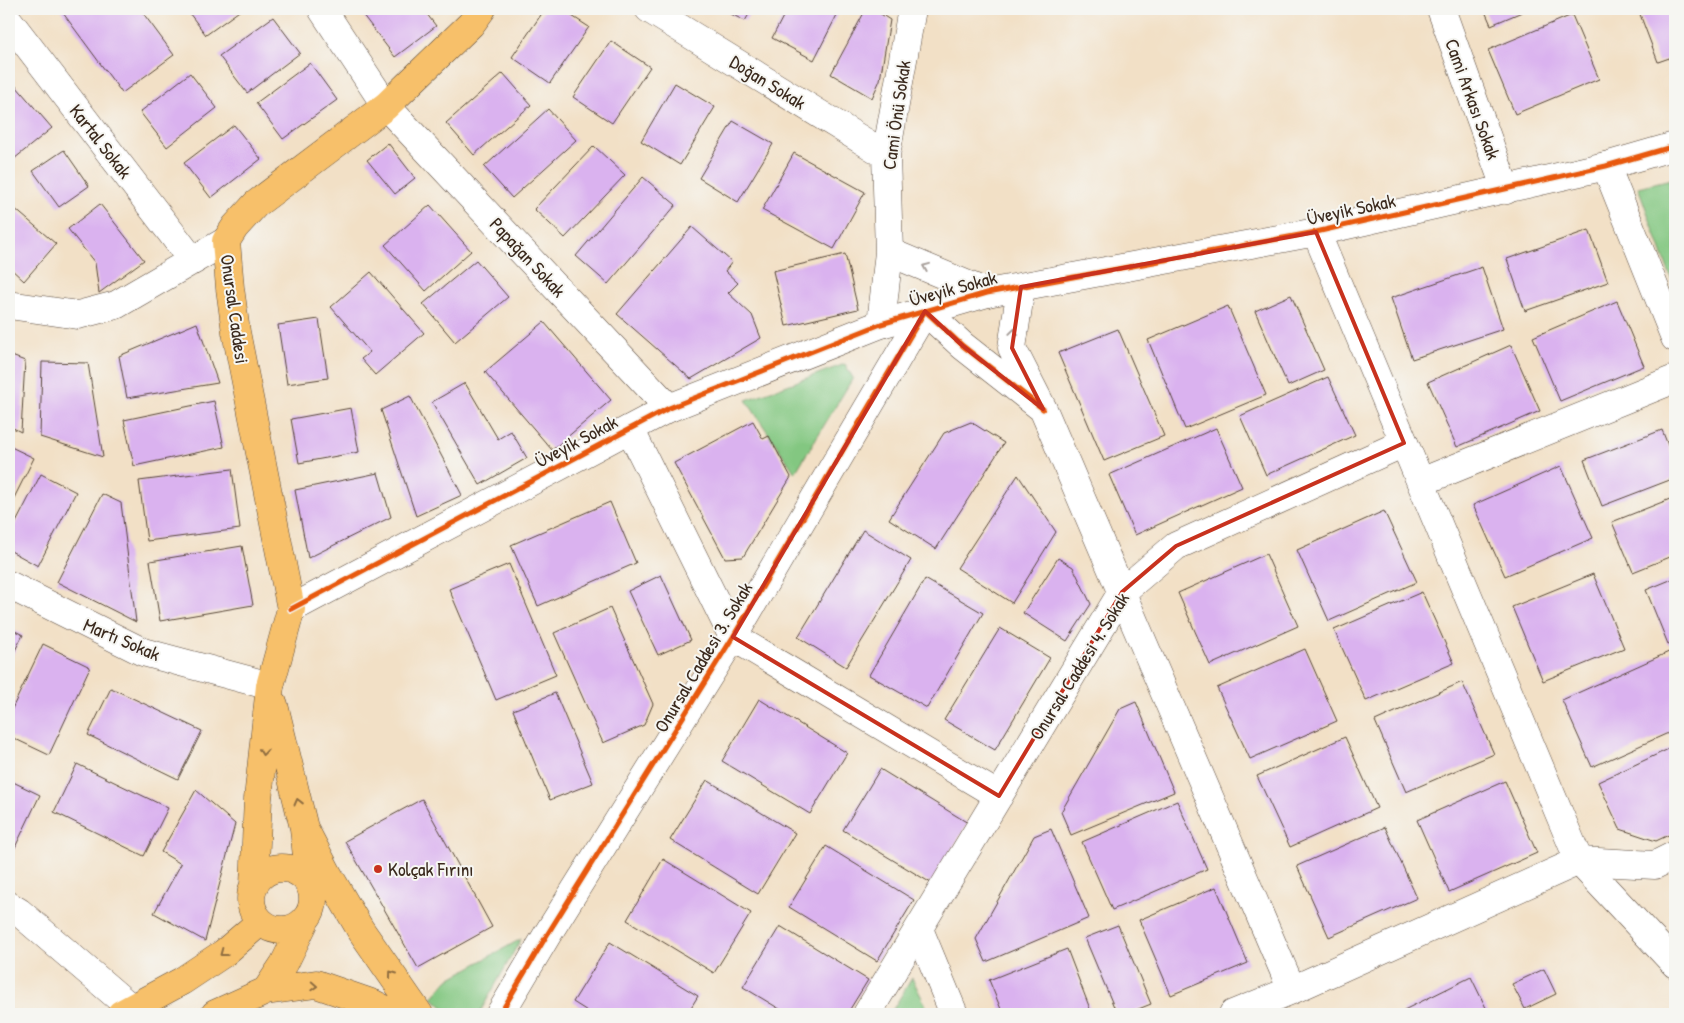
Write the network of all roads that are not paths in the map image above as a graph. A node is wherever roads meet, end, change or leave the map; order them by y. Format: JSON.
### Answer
{"nodes":[{"id":1,"x":322,"y":9,"type":"edge"},
{"id":2,"x":482,"y":9,"type":"edge"},
{"id":3,"x":649,"y":9,"type":"edge"},
{"id":4,"x":912,"y":9,"type":"edge"},
{"id":5,"x":1440,"y":9,"type":"edge"},
{"id":6,"x":9,"y":21,"type":"edge"},
{"id":7,"x":386,"y":106,"type":"junction"},
{"id":8,"x":1675,"y":146,"type":"edge"},
{"id":9,"x":886,"y":155,"type":"junction"},
{"id":10,"x":1606,"y":166,"type":"junction"},
{"id":11,"x":1506,"y":190,"type":"junction"},
{"id":12,"x":1316,"y":232,"type":"junction"},
{"id":13,"x":226,"y":241,"type":"junction"},
{"id":14,"x":889,"y":252,"type":"junction"},
{"id":15,"x":193,"y":261,"type":"junction"},
{"id":16,"x":1021,"y":287,"type":"junction"},
{"id":17,"x":987,"y":293,"type":"junction"},
{"id":18,"x":9,"y":305,"type":"edge"},
{"id":19,"x":925,"y":311,"type":"junction"},
{"id":20,"x":881,"y":324,"type":"junction"},
{"id":21,"x":1675,"y":338,"type":"edge"},
{"id":22,"x":1675,"y":379,"type":"edge"},
{"id":23,"x":669,"y":408,"type":"junction"},
{"id":24,"x":1043,"y":409,"type":"junction"},
{"id":25,"x":630,"y":429,"type":"junction"},
{"id":26,"x":1404,"y":443,"type":"junction"},
{"id":27,"x":1421,"y":482,"type":"junction"},
{"id":28,"x":9,"y":586,"type":"edge"},
{"id":29,"x":1122,"y":592,"type":"junction"},
{"id":30,"x":291,"y":609,"type":"junction"},
{"id":31,"x":733,"y":638,"type":"junction"},
{"id":32,"x":270,"y":686,"type":"junction"},
{"id":33,"x":999,"y":796,"type":"junction"},
{"id":34,"x":304,"y":828,"type":"junction"},
{"id":35,"x":1675,"y":855,"type":"edge"},
{"id":36,"x":1579,"y":861,"type":"junction"},
{"id":37,"x":254,"y":885,"type":"junction"},
{"id":38,"x":310,"y":885,"type":"junction"},
{"id":39,"x":9,"y":906,"type":"edge"},
{"id":40,"x":305,"y":921,"type":"junction"},
{"id":41,"x":260,"y":922,"type":"junction"},
{"id":42,"x":919,"y":929,"type":"junction"},
{"id":43,"x":1675,"y":964,"type":"edge"},
{"id":44,"x":1292,"y":990,"type":"junction"},
{"id":45,"x":266,"y":991,"type":"junction"},
{"id":46,"x":126,"y":1011,"type":"edge"},
{"id":47,"x":215,"y":1014,"type":"edge"},
{"id":48,"x":394,"y":1014,"type":"edge"},
{"id":49,"x":419,"y":1014,"type":"edge"},
{"id":50,"x":500,"y":1014,"type":"edge"},
{"id":51,"x":867,"y":1014,"type":"edge"},
{"id":52,"x":954,"y":1014,"type":"edge"},
{"id":53,"x":1233,"y":1014,"type":"edge"}],
"edges":[{"from":1,"to":7,"type":"street","name":"Papağan Sokak"},
{"from":2,"to":7,"type":"main road","name":"Onursal Caddesi"},
{"from":3,"to":9,"type":"street","name":"Doğan Sokak"},
{"from":4,"to":9,"type":"street","name":"Cami Önü Sokak"},
{"from":5,"to":11,"type":"street","name":"Cami Arkası Sokak"},
{"from":6,"to":15,"type":"street","name":"Kartal Sokak"},
{"from":7,"to":13,"type":"main road","name":"Onursal Caddesi"},
{"from":7,"to":23,"type":"street","name":"Papağan Sokak"},
{"from":8,"to":10,"type":"street","name":"Üveyik Sokak"},
{"from":9,"to":14,"type":"street","name":"Cami Önü Sokak"},
{"from":10,"to":11,"type":"street","name":"Üveyik Sokak"},
{"from":10,"to":21,"type":"street"},
{"from":11,"to":12,"type":"street","name":"Üveyik Sokak"},
{"from":12,"to":16,"type":"street","name":"Üveyik Sokak"},
{"from":12,"to":26,"type":"street"},
{"from":13,"to":15,"type":"street"},
{"from":13,"to":30,"type":"main road","name":"Onursal Caddesi"},
{"from":17,"to":14,"type":"street","one_way":true},
{"from":14,"to":20,"type":"street","name":"Cami Önü Sokak"},
{"from":15,"to":18,"type":"street"},
{"from":16,"to":17,"type":"street","name":"Üveyik Sokak"},
{"from":24,"to":16,"type":"street","one_way":true},
{"from":17,"to":19,"type":"street","name":"Üveyik Sokak"},
{"from":19,"to":20,"type":"street","name":"Üveyik Sokak"},
{"from":19,"to":24,"type":"street"},
{"from":19,"to":31,"type":"street","name":"Onursal Caddesi 3. Sokak"},
{"from":20,"to":23,"type":"street","name":"Üveyik Sokak"},
{"from":22,"to":27,"type":"street"},
{"from":23,"to":25,"type":"street","name":"Üveyik Sokak"},
{"from":24,"to":29,"type":"street"},
{"from":25,"to":30,"type":"street","name":"Üveyik Sokak"},
{"from":25,"to":31,"type":"street"},
{"from":26,"to":27,"type":"street"},
{"from":26,"to":29,"type":"street","name":"Onursal Caddesi 4. Sokak"},
{"from":27,"to":36,"type":"street"},
{"from":28,"to":32,"type":"street","name":"Martı Sokak"},
{"from":29,"to":33,"type":"street","name":"Onursal Caddesi 4. Sokak"},
{"from":29,"to":44,"type":"street"},
{"from":30,"to":32,"type":"main road","name":"Onursal Caddesi"},
{"from":31,"to":33,"type":"street"},
{"from":31,"to":50,"type":"street","name":"Onursal Caddesi 3. Sokak"},
{"from":34,"to":32,"type":"main road","one_way":true},
{"from":32,"to":37,"type":"main road","name":"Onursal Caddesi","one_way":true},
{"from":33,"to":42,"type":"street","name":"Onursal Caddesi 4. Sokak"},
{"from":34,"to":38,"type":"main road"},
{"from":49,"to":34,"type":"main road","one_way":true},
{"from":35,"to":36,"type":"street"},
{"from":36,"to":43,"type":"street"},
{"from":36,"to":44,"type":"street"},
{"from":37,"to":38,"type":"main road"},
{"from":37,"to":41,"type":"main road"},
{"from":38,"to":40,"type":"main road"},
{"from":39,"to":46,"type":"street"},
{"from":40,"to":41,"type":"main road"},
{"from":40,"to":45,"type":"main road"},
{"from":41,"to":46,"type":"main road","one_way":true},
{"from":42,"to":51,"type":"street","name":"Onursal Caddesi 4. Sokak"},
{"from":42,"to":52,"type":"street"},
{"from":44,"to":53,"type":"street"},
{"from":45,"to":47,"type":"main road"},
{"from":45,"to":48,"type":"main road","one_way":true}]}
